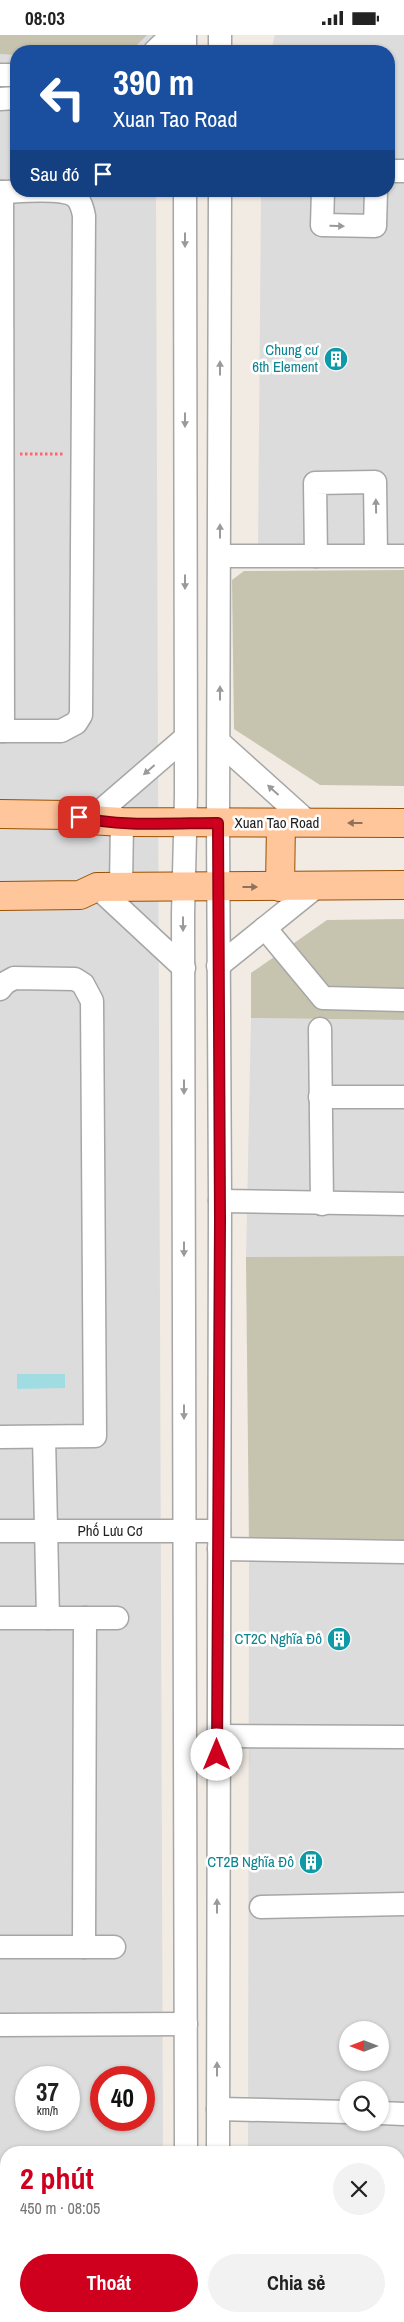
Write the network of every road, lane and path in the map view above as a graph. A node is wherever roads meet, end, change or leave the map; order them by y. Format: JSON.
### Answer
{"nodes":[{"id":1,"x":172,"y":35,"type":"edge"},
{"id":2,"x":161,"y":45,"type":"edge"},
{"id":3,"x":1,"y":192,"type":"edge"},
{"id":4,"x":75,"y":197,"type":"edge"},
{"id":5,"x":185,"y":197,"type":"edge"},
{"id":6,"x":220,"y":197,"type":"edge"},
{"id":7,"x":323,"y":197,"type":"edge"},
{"id":8,"x":376,"y":197,"type":"edge"},
{"id":9,"x":12,"y":454,"type":"dead end"},
{"id":10,"x":74,"y":454,"type":"dead end"},
{"id":11,"x":376,"y":555,"type":"junction"},
{"id":12,"x":220,"y":556,"type":"junction"},
{"id":13,"x":404,"y":556,"type":"edge"},
{"id":14,"x":316,"y":557,"type":"junction"},
{"id":15,"x":2,"y":731,"type":"edge"},
{"id":16,"x":185,"y":738,"type":"junction"},
{"id":17,"x":219,"y":742,"type":"junction"},
{"id":18,"x":0,"y":814,"type":"edge"},
{"id":19,"x":90,"y":820,"type":"junction"},
{"id":20,"x":122,"y":822,"type":"junction"},
{"id":21,"x":185,"y":823,"type":"junction"},
{"id":22,"x":218,"y":823,"type":"junction"},
{"id":23,"x":280,"y":823,"type":"junction"},
{"id":24,"x":309,"y":823,"type":"junction"},
{"id":25,"x":404,"y":823,"type":"edge"},
{"id":26,"x":0,"y":831,"type":"edge"},
{"id":27,"x":0,"y":878,"type":"edge"},
{"id":28,"x":404,"y":885,"type":"edge"},
{"id":29,"x":109,"y":887,"type":"junction"},
{"id":30,"x":183,"y":887,"type":"junction"},
{"id":31,"x":218,"y":887,"type":"junction"},
{"id":32,"x":280,"y":887,"type":"junction"},
{"id":33,"x":316,"y":887,"type":"junction"},
{"id":34,"x":0,"y":896,"type":"edge"},
{"id":35,"x":265,"y":928,"type":"junction"},
{"id":36,"x":218,"y":966,"type":"junction"},
{"id":37,"x":184,"y":968,"type":"junction"},
{"id":38,"x":0,"y":989,"type":"edge"},
{"id":39,"x":404,"y":1000,"type":"edge"},
{"id":40,"x":320,"y":1029,"type":"dead end"},
{"id":41,"x":320,"y":1097,"type":"junction"},
{"id":42,"x":404,"y":1097,"type":"edge"},
{"id":43,"x":220,"y":1201,"type":"junction"},
{"id":44,"x":322,"y":1204,"type":"junction"},
{"id":45,"x":404,"y":1204,"type":"edge"},
{"id":46,"x":0,"y":1437,"type":"edge"},
{"id":47,"x":44,"y":1437,"type":"junction"},
{"id":48,"x":0,"y":1531,"type":"edge"},
{"id":49,"x":46,"y":1531,"type":"junction"},
{"id":50,"x":184,"y":1531,"type":"junction"},
{"id":51,"x":219,"y":1540,"type":"junction"},
{"id":52,"x":404,"y":1552,"type":"edge"},
{"id":53,"x":0,"y":1618,"type":"edge"},
{"id":54,"x":48,"y":1618,"type":"junction"},
{"id":55,"x":85,"y":1618,"type":"junction"},
{"id":56,"x":117,"y":1618,"type":"dead end"},
{"id":57,"x":217,"y":1736,"type":"junction"},
{"id":58,"x":404,"y":1737,"type":"edge"},
{"id":59,"x":404,"y":1904,"type":"edge"},
{"id":60,"x":260,"y":1907,"type":"dead end"},
{"id":61,"x":0,"y":1947,"type":"edge"},
{"id":62,"x":84,"y":1947,"type":"junction"},
{"id":63,"x":114,"y":1947,"type":"dead end"},
{"id":64,"x":186,"y":2024,"type":"junction"},
{"id":65,"x":0,"y":2025,"type":"edge"},
{"id":66,"x":218,"y":2109,"type":"junction"},
{"id":67,"x":339,"y":2112,"type":"edge"},
{"id":68,"x":389,"y":2113,"type":"edge"},
{"id":69,"x":404,"y":2114,"type":"edge"},
{"id":70,"x":186,"y":2146,"type":"edge"},
{"id":71,"x":218,"y":2146,"type":"edge"}],
"edges":[{"from":1,"to":2,"type":"street"},
{"from":3,"to":15,"type":"street"},
{"from":4,"to":15,"type":"street"},
{"from":5,"to":16,"type":"street","one_way":true},
{"from":12,"to":6,"type":"street","one_way":true},
{"from":7,"to":8,"type":"street","one_way":true},
{"from":9,"to":10,"type":"path"},
{"from":11,"to":13,"type":"street"},
{"from":11,"to":14,"type":"street"},
{"from":11,"to":14,"type":"street","one_way":true},
{"from":12,"to":14,"type":"street"},
{"from":17,"to":12,"type":"street","one_way":true},
{"from":16,"to":19,"type":"street","one_way":true},
{"from":16,"to":21,"type":"street"},
{"from":17,"to":22,"type":"street"},
{"from":24,"to":17,"type":"street","one_way":true},
{"from":18,"to":19,"type":"main road","name":"Xuan Tao Road"},
{"from":19,"to":20,"type":"main road","name":"Xuan Tao Road"},
{"from":19,"to":26,"type":"main road"},
{"from":20,"to":21,"type":"main road","name":"Xuan Tao Road"},
{"from":20,"to":29,"type":"street"},
{"from":21,"to":22,"type":"main road","name":"Xuan Tao Road"},
{"from":21,"to":30,"type":"street"},
{"from":22,"to":23,"type":"main road","name":"Xuan Tao Road"},
{"from":22,"to":31,"type":"street"},
{"from":23,"to":24,"type":"main road","name":"Xuan Tao Road"},
{"from":23,"to":32,"type":"main road"},
{"from":25,"to":24,"type":"main road","name":"Xuan Tao Road","one_way":true},
{"from":27,"to":29,"type":"main road"},
{"from":28,"to":33,"type":"main road"},
{"from":29,"to":30,"type":"main road"},
{"from":29,"to":34,"type":"main road"},
{"from":29,"to":37,"type":"street"},
{"from":30,"to":31,"type":"main road"},
{"from":30,"to":37,"type":"street","one_way":true},
{"from":31,"to":32,"type":"main road","one_way":true},
{"from":31,"to":36,"type":"street"},
{"from":32,"to":33,"type":"main road"},
{"from":33,"to":35,"type":"street"},
{"from":35,"to":36,"type":"street"},
{"from":35,"to":39,"type":"street"},
{"from":36,"to":43,"type":"street"},
{"from":37,"to":50,"type":"street","one_way":true},
{"from":38,"to":47,"type":"street"},
{"from":40,"to":41,"type":"street"},
{"from":41,"to":42,"type":"street"},
{"from":41,"to":44,"type":"street"},
{"from":43,"to":44,"type":"street"},
{"from":43,"to":51,"type":"street"},
{"from":44,"to":45,"type":"street"},
{"from":46,"to":47,"type":"street"},
{"from":47,"to":49,"type":"street"},
{"from":48,"to":49,"type":"street","name":"Phố Lưu Cơ"},
{"from":49,"to":50,"type":"street","name":"Phố Lưu Cơ"},
{"from":49,"to":54,"type":"street"},
{"from":50,"to":51,"type":"street","name":"Phố Lưu Cơ"},
{"from":50,"to":64,"type":"street"},
{"from":51,"to":52,"type":"street","name":"Phố Lưu Cơ"},
{"from":51,"to":57,"type":"street"},
{"from":53,"to":54,"type":"street"},
{"from":54,"to":55,"type":"street"},
{"from":55,"to":56,"type":"street"},
{"from":55,"to":62,"type":"street"},
{"from":57,"to":58,"type":"street"},
{"from":66,"to":57,"type":"street","one_way":true},
{"from":59,"to":60,"type":"street"},
{"from":61,"to":62,"type":"street"},
{"from":62,"to":63,"type":"street"},
{"from":64,"to":65,"type":"street"},
{"from":64,"to":70,"type":"street"},
{"from":66,"to":67,"type":"street"},
{"from":66,"to":71,"type":"street"},
{"from":68,"to":69,"type":"street"}]}
